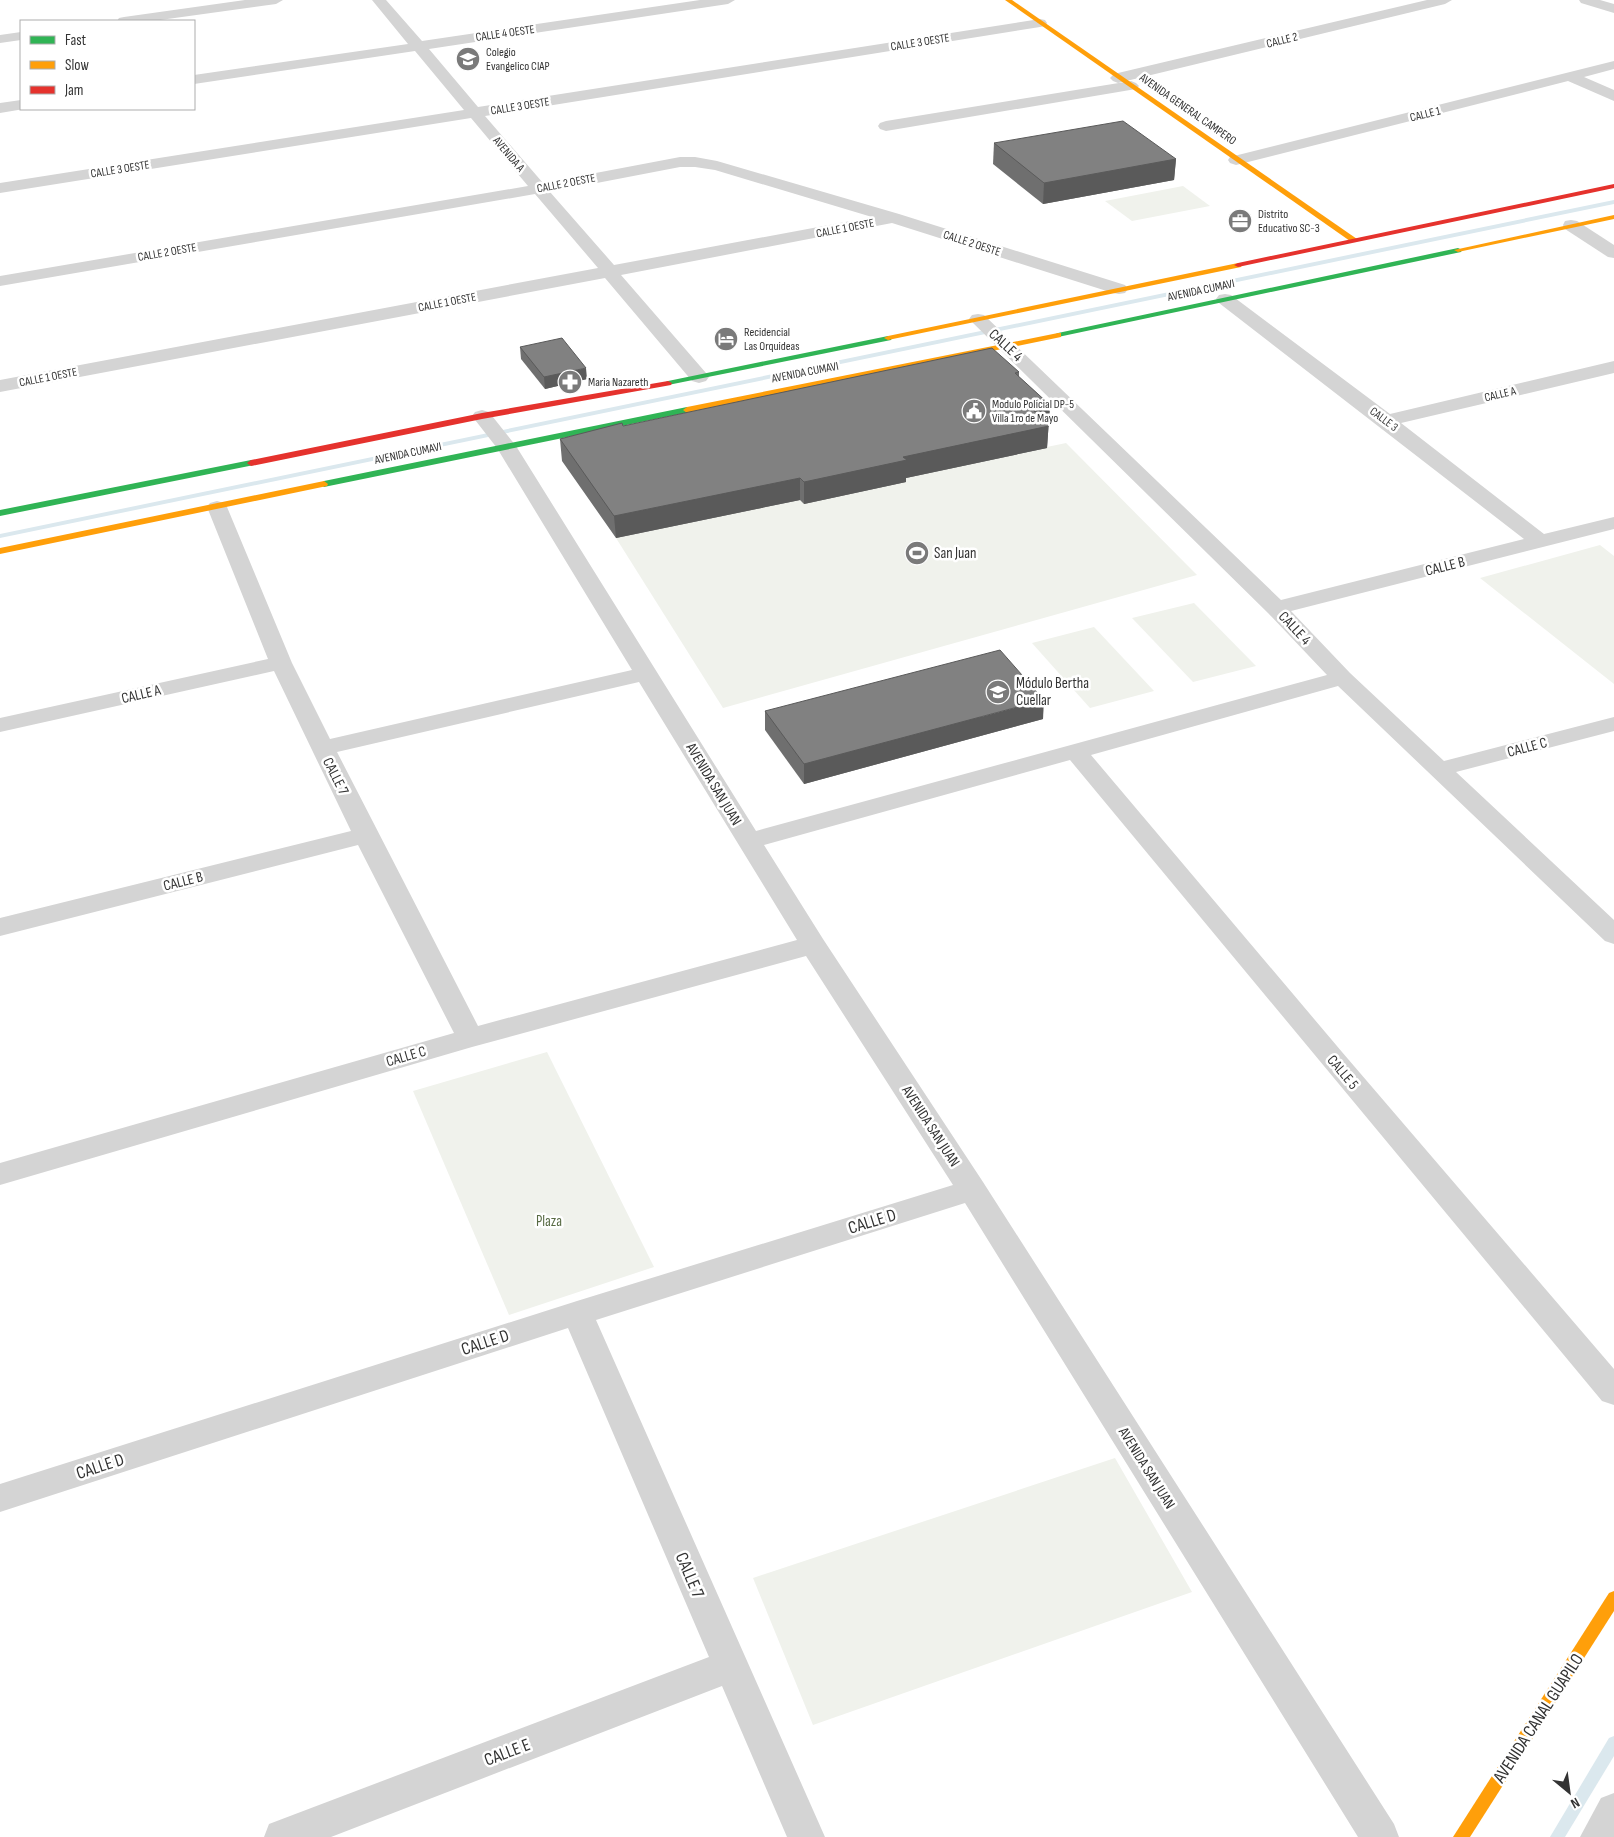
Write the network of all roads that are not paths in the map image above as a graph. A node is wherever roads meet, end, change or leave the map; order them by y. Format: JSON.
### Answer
{"nodes":[{"id":1,"x":276,"y":0,"type":"edge"},
{"id":2,"x":379,"y":0,"type":"edge"},
{"id":3,"x":728,"y":0,"type":"edge"},
{"id":4,"x":1011,"y":0,"type":"edge"},
{"id":5,"x":1445,"y":0,"type":"edge"},
{"id":6,"x":1586,"y":0,"type":"edge"},
{"id":7,"x":1614,"y":9,"type":"edge"},
{"id":8,"x":131,"y":20,"type":"edge"},
{"id":9,"x":1040,"y":23,"type":"junction"},
{"id":10,"x":20,"y":36,"type":"edge"},
{"id":11,"x":0,"y":39,"type":"edge"},
{"id":12,"x":418,"y":46,"type":"junction"},
{"id":13,"x":1614,"y":65,"type":"edge"},
{"id":14,"x":1572,"y":77,"type":"junction"},
{"id":15,"x":195,"y":80,"type":"edge"},
{"id":16,"x":1125,"y":82,"type":"junction"},
{"id":17,"x":1614,"y":96,"type":"edge"},
{"id":18,"x":20,"y":105,"type":"edge"},
{"id":19,"x":0,"y":108,"type":"edge"},
{"id":20,"x":474,"y":113,"type":"junction"},
{"id":21,"x":886,"y":126,"type":"dead end"},
{"id":22,"x":1236,"y":160,"type":"junction"},
{"id":23,"x":1614,"y":186,"type":"edge"},
{"id":24,"x":0,"y":188,"type":"edge"},
{"id":25,"x":538,"y":189,"type":"junction"},
{"id":26,"x":1614,"y":217,"type":"edge"},
{"id":27,"x":893,"y":218,"type":"junction"},
{"id":28,"x":1571,"y":226,"type":"junction"},
{"id":29,"x":1353,"y":239,"type":"junction"},
{"id":30,"x":1614,"y":253,"type":"edge"},
{"id":31,"x":608,"y":272,"type":"junction"},
{"id":32,"x":0,"y":281,"type":"edge"},
{"id":33,"x":1119,"y":289,"type":"junction"},
{"id":34,"x":1225,"y":299,"type":"junction"},
{"id":35,"x":993,"y":332,"type":"junction"},
{"id":36,"x":1614,"y":367,"type":"edge"},
{"id":37,"x":699,"y":377,"type":"junction"},
{"id":38,"x":0,"y":386,"type":"edge"},
{"id":39,"x":485,"y":419,"type":"junction"},
{"id":40,"x":1386,"y":421,"type":"junction"},
{"id":41,"x":503,"y":442,"type":"junction"},
{"id":42,"x":217,"y":508,"type":"junction"},
{"id":43,"x":0,"y":513,"type":"edge"},
{"id":44,"x":1614,"y":523,"type":"edge"},
{"id":45,"x":1541,"y":542,"type":"junction"},
{"id":46,"x":0,"y":551,"type":"edge"},
{"id":47,"x":1276,"y":608,"type":"junction"},
{"id":48,"x":281,"y":663,"type":"junction"},
{"id":49,"x":646,"y":673,"type":"junction"},
{"id":50,"x":1342,"y":678,"type":"junction"},
{"id":51,"x":1614,"y":724,"type":"edge"},
{"id":52,"x":0,"y":726,"type":"edge"},
{"id":53,"x":322,"y":748,"type":"junction"},
{"id":54,"x":1074,"y":750,"type":"junction"},
{"id":55,"x":1441,"y":769,"type":"junction"},
{"id":56,"x":366,"y":835,"type":"junction"},
{"id":57,"x":749,"y":841,"type":"junction"},
{"id":58,"x":0,"y":927,"type":"edge"},
{"id":59,"x":1614,"y":935,"type":"edge"},
{"id":60,"x":813,"y":945,"type":"junction"},
{"id":61,"x":470,"y":1038,"type":"junction"},
{"id":62,"x":0,"y":1174,"type":"edge"},
{"id":63,"x":972,"y":1190,"type":"junction"},
{"id":64,"x":577,"y":1312,"type":"junction"},
{"id":65,"x":1614,"y":1392,"type":"edge"},
{"id":66,"x":0,"y":1498,"type":"edge"},
{"id":67,"x":1614,"y":1598,"type":"edge"},
{"id":68,"x":730,"y":1666,"type":"junction"},
{"id":69,"x":1614,"y":1811,"type":"edge"},
{"id":70,"x":283,"y":1837,"type":"edge"},
{"id":71,"x":806,"y":1837,"type":"edge"},
{"id":72,"x":1380,"y":1837,"type":"edge"},
{"id":73,"x":1461,"y":1837,"type":"edge"},
{"id":74,"x":1599,"y":1837,"type":"edge"}],
"edges":[{"from":1,"to":8,"type":"street"},
{"from":2,"to":12,"type":"street","name":"AVENIDA A"},
{"from":3,"to":12,"type":"street","name":"CALLE 4 OESTE"},
{"from":4,"to":9,"type":"main road","name":"AVENIDA GENERAL CAMPERO"},
{"from":5,"to":16,"type":"street","name":"CALLE 2"},
{"from":6,"to":7,"type":"street"},
{"from":9,"to":16,"type":"main road","name":"AVENIDA GENERAL CAMPERO"},
{"from":9,"to":20,"type":"street","name":"CALLE 3 OESTE"},
{"from":10,"to":11,"type":"street"},
{"from":12,"to":15,"type":"street","name":"CALLE 4 OESTE"},
{"from":12,"to":20,"type":"street","name":"AVENIDA A"},
{"from":13,"to":14,"type":"street","name":"CALLE 1"},
{"from":14,"to":17,"type":"street"},
{"from":14,"to":22,"type":"street","name":"CALLE 1"},
{"from":16,"to":21,"type":"street","name":"CALLE 2"},
{"from":16,"to":22,"type":"main road","name":"AVENIDA GENERAL CAMPERO"},
{"from":18,"to":19,"type":"street"},
{"from":20,"to":24,"type":"street","name":"CALLE 3 OESTE"},
{"from":20,"to":25,"type":"street","name":"AVENIDA A"},
{"from":22,"to":29,"type":"main road","name":"AVENIDA GENERAL CAMPERO"},
{"from":23,"to":29,"type":"main road","name":"AVENIDA CUMAVI"},
{"from":25,"to":27,"type":"street","name":"CALLE 2 OESTE"},
{"from":25,"to":31,"type":"street","name":"AVENIDA A"},
{"from":25,"to":32,"type":"street","name":"CALLE 2 OESTE"},
{"from":26,"to":28,"type":"main road","name":"AVENIDA CUMAVI"},
{"from":27,"to":31,"type":"street","name":"CALLE 1 OESTE"},
{"from":27,"to":33,"type":"street","name":"CALLE 2 OESTE"},
{"from":28,"to":30,"type":"street"},
{"from":28,"to":34,"type":"main road","name":"AVENIDA CUMAVI"},
{"from":29,"to":33,"type":"main road","name":"AVENIDA CUMAVI"},
{"from":31,"to":37,"type":"street","name":"AVENIDA A"},
{"from":31,"to":38,"type":"street","name":"CALLE 1 OESTE"},
{"from":33,"to":35,"type":"main road","name":"AVENIDA CUMAVI"},
{"from":34,"to":35,"type":"main road","name":"AVENIDA CUMAVI"},
{"from":34,"to":40,"type":"street","name":"CALLE 3"},
{"from":35,"to":37,"type":"main road","name":"AVENIDA CUMAVI"},
{"from":35,"to":41,"type":"main road","name":"AVENIDA CUMAVI"},
{"from":35,"to":47,"type":"street","name":"CALLE 4"},
{"from":36,"to":40,"type":"street","name":"CALLE A"},
{"from":37,"to":39,"type":"main road","name":"AVENIDA CUMAVI"},
{"from":39,"to":41,"type":"street","name":"AVENIDA SAN JUAN"},
{"from":39,"to":43,"type":"main road","name":"AVENIDA CUMAVI"},
{"from":40,"to":45,"type":"street","name":"CALLE 3"},
{"from":41,"to":42,"type":"main road","name":"AVENIDA CUMAVI"},
{"from":41,"to":49,"type":"street","name":"AVENIDA SAN JUAN"},
{"from":42,"to":46,"type":"main road","name":"AVENIDA CUMAVI"},
{"from":42,"to":48,"type":"street","name":"CALLE 7"},
{"from":44,"to":45,"type":"street","name":"CALLE B"},
{"from":45,"to":47,"type":"street","name":"CALLE B"},
{"from":47,"to":50,"type":"street","name":"CALLE 4"},
{"from":48,"to":52,"type":"street","name":"CALLE A"},
{"from":48,"to":53,"type":"street","name":"CALLE 7"},
{"from":49,"to":53,"type":"street"},
{"from":49,"to":57,"type":"street","name":"AVENIDA SAN JUAN"},
{"from":50,"to":54,"type":"street"},
{"from":50,"to":55,"type":"street","name":"CALLE 4"},
{"from":51,"to":55,"type":"street","name":"CALLE C"},
{"from":53,"to":56,"type":"street","name":"CALLE 7"},
{"from":54,"to":57,"type":"street"},
{"from":54,"to":65,"type":"street","name":"CALLE 5"},
{"from":55,"to":59,"type":"street","name":"CALLE 4"},
{"from":56,"to":58,"type":"street","name":"CALLE B"},
{"from":56,"to":61,"type":"street","name":"CALLE 7"},
{"from":57,"to":60,"type":"street","name":"AVENIDA SAN JUAN"},
{"from":60,"to":61,"type":"street","name":"CALLE C"},
{"from":60,"to":63,"type":"street","name":"AVENIDA SAN JUAN"},
{"from":61,"to":62,"type":"street","name":"CALLE C"},
{"from":63,"to":64,"type":"street","name":"CALLE D"},
{"from":63,"to":72,"type":"street","name":"AVENIDA SAN JUAN"},
{"from":64,"to":66,"type":"street","name":"CALLE D"},
{"from":64,"to":68,"type":"street","name":"CALLE 7"},
{"from":67,"to":73,"type":"main road","name":"AVENIDA CANAL GUAPILO"},
{"from":68,"to":70,"type":"street","name":"CALLE E"},
{"from":68,"to":71,"type":"street","name":"CALLE 7"},
{"from":69,"to":74,"type":"street"}]}
